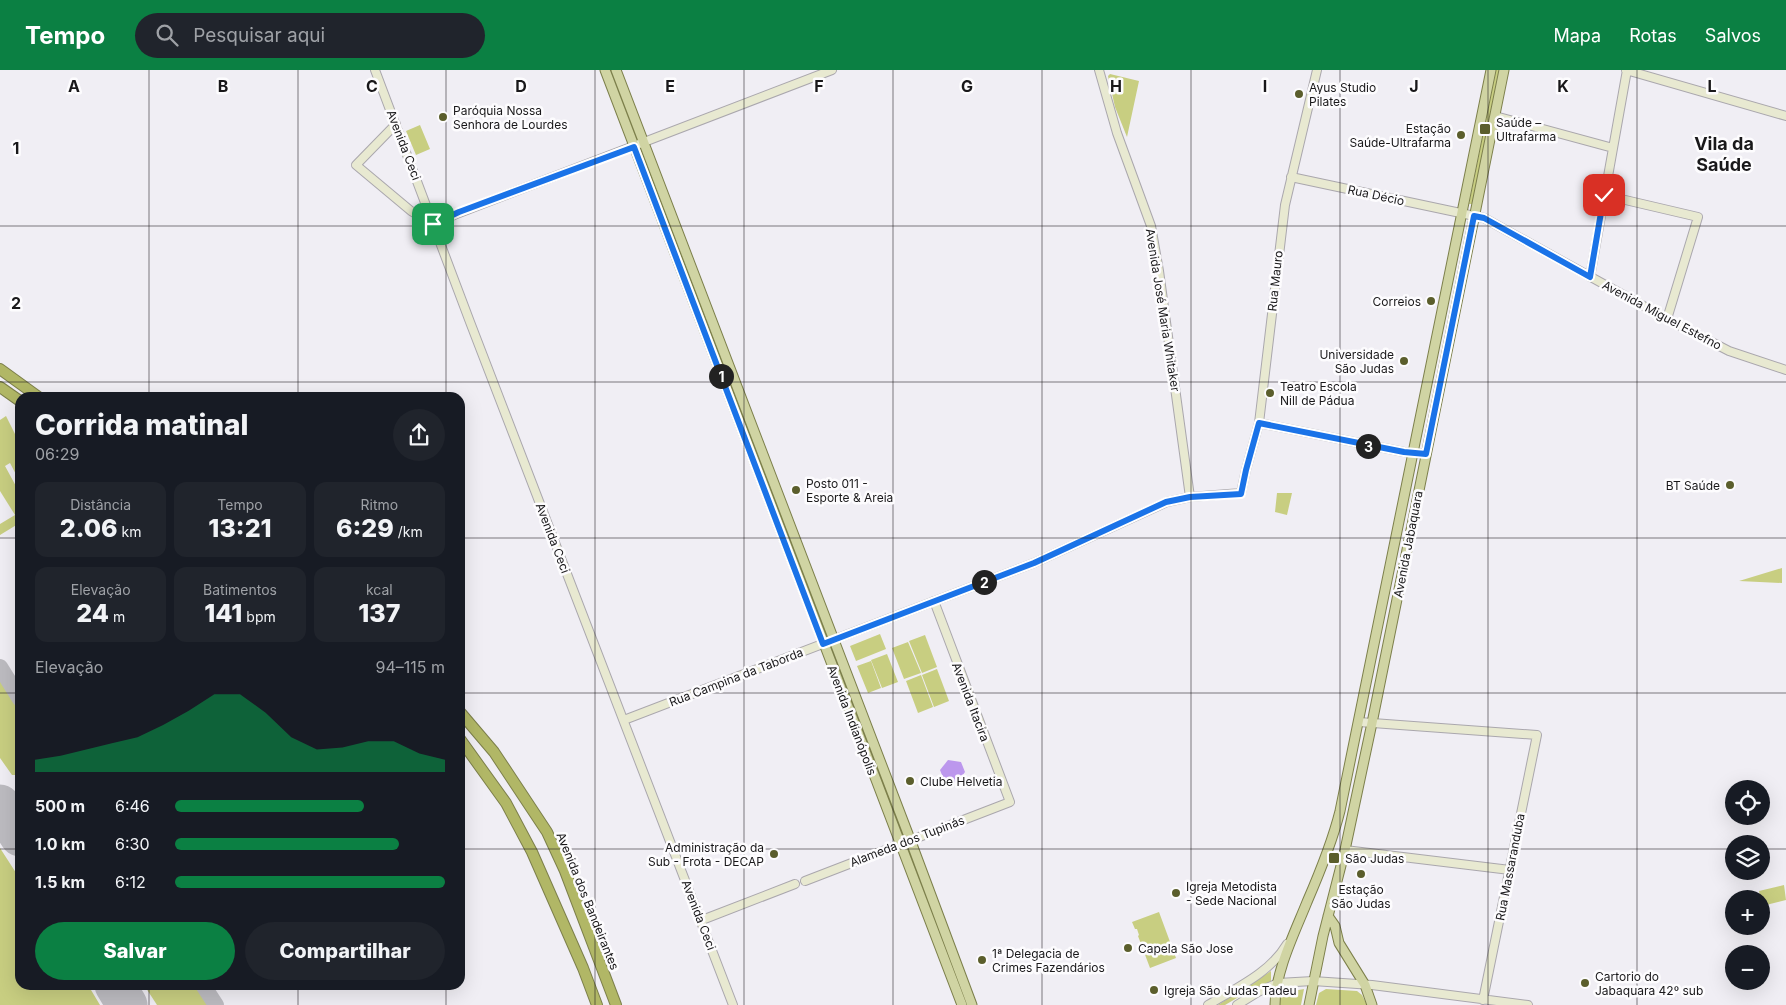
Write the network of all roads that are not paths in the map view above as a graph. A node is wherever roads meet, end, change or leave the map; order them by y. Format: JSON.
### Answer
{"nodes":[{"id":1,"x":375,"y":70,"type":"edge"},
{"id":2,"x":605,"y":70,"type":"edge"},
{"id":3,"x":616,"y":70,"type":"edge"},
{"id":4,"x":832,"y":70,"type":"edge"},
{"id":5,"x":1099,"y":70,"type":"edge"},
{"id":6,"x":1317,"y":70,"type":"edge"},
{"id":7,"x":1491,"y":70,"type":"edge"},
{"id":8,"x":1504,"y":70,"type":"edge"},
{"id":9,"x":1626,"y":70,"type":"edge"},
{"id":10,"x":1495,"y":116,"type":"junction"},
{"id":11,"x":1786,"y":116,"type":"edge"},
{"id":12,"x":396,"y":124,"type":"junction"},
{"id":13,"x":644,"y":142,"type":"junction"},
{"id":14,"x":634,"y":147,"type":"junction"},
{"id":15,"x":1613,"y":148,"type":"junction"},
{"id":16,"x":1291,"y":177,"type":"junction"},
{"id":17,"x":1604,"y":195,"type":"junction"},
{"id":18,"x":1462,"y":213,"type":"junction"},
{"id":19,"x":1474,"y":216,"type":"junction"},
{"id":20,"x":433,"y":224,"type":"junction"},
{"id":21,"x":1590,"y":277,"type":"junction"},
{"id":22,"x":1667,"y":319,"type":"junction"},
{"id":23,"x":0,"y":369,"type":"edge"},
{"id":24,"x":1786,"y":370,"type":"edge"},
{"id":25,"x":0,"y":387,"type":"edge"},
{"id":26,"x":32,"y":392,"type":"edge"},
{"id":27,"x":15,"y":398,"type":"edge"},
{"id":28,"x":1259,"y":423,"type":"junction"},
{"id":29,"x":1413,"y":454,"type":"junction"},
{"id":30,"x":1426,"y":454,"type":"junction"},
{"id":31,"x":1241,"y":494,"type":"joint"},
{"id":32,"x":1190,"y":497,"type":"junction"},
{"id":33,"x":934,"y":601,"type":"junction"},
{"id":34,"x":834,"y":640,"type":"junction"},
{"id":35,"x":823,"y":644,"type":"junction"},
{"id":36,"x":465,"y":718,"type":"edge"},
{"id":37,"x":624,"y":720,"type":"junction"},
{"id":38,"x":1359,"y":722,"type":"junction"},
{"id":39,"x":1372,"y":722,"type":"junction"},
{"id":40,"x":465,"y":746,"type":"edge"},
{"id":41,"x":1010,"y":802,"type":"joint"},
{"id":42,"x":910,"y":839,"type":"junction"},
{"id":43,"x":900,"y":843,"type":"junction"},
{"id":44,"x":1345,"y":850,"type":"junction"},
{"id":45,"x":1510,"y":870,"type":"junction"},
{"id":46,"x":1328,"y":916,"type":"junction"},
{"id":47,"x":702,"y":920,"type":"junction"},
{"id":48,"x":1296,"y":929,"type":"junction"},
{"id":49,"x":1313,"y":981,"type":"junction"},
{"id":50,"x":1278,"y":983,"type":"junction"},
{"id":51,"x":1365,"y":985,"type":"junction"},
{"id":52,"x":1483,"y":1000,"type":"junction"},
{"id":53,"x":597,"y":1005,"type":"edge"},
{"id":54,"x":616,"y":1005,"type":"edge"},
{"id":55,"x":733,"y":1005,"type":"edge"},
{"id":56,"x":962,"y":1005,"type":"edge"},
{"id":57,"x":972,"y":1005,"type":"edge"},
{"id":58,"x":1208,"y":1005,"type":"edge"},
{"id":59,"x":1237,"y":1005,"type":"edge"},
{"id":60,"x":1275,"y":1005,"type":"edge"},
{"id":61,"x":1310,"y":1005,"type":"edge"},
{"id":62,"x":1372,"y":1005,"type":"edge"},
{"id":63,"x":1528,"y":1005,"type":"edge"}],
"edges":[{"from":1,"to":12,"type":"street","name":"Avenida Ceci"},
{"from":2,"to":14,"type":"main road","name":"Avenida Indianópolis"},
{"from":3,"to":13,"type":"main road","name":"Avenida Indianópolis"},
{"from":4,"to":13,"type":"street"},
{"from":5,"to":32,"type":"street","name":"Avenida José Maria Whitaker"},
{"from":6,"to":16,"type":"street","name":"Rua Mauro"},
{"from":7,"to":18,"type":"main road","name":"Avenida Jabaquara"},
{"from":8,"to":10,"type":"main road","name":"Avenida Jabaquara"},
{"from":9,"to":11,"type":"street"},
{"from":9,"to":15,"type":"street"},
{"from":10,"to":15,"type":"street"},
{"from":10,"to":19,"type":"main road","name":"Avenida Jabaquara"},
{"from":12,"to":20,"type":"street","name":"Avenida Ceci"},
{"from":12,"to":20,"type":"street"},
{"from":13,"to":14,"type":"street"},
{"from":13,"to":34,"type":"main road","name":"Avenida Indianópolis"},
{"from":14,"to":20,"type":"street"},
{"from":14,"to":35,"type":"main road","name":"Avenida Indianópolis"},
{"from":15,"to":17,"type":"street"},
{"from":16,"to":18,"type":"street","name":"Rua Décio"},
{"from":16,"to":28,"type":"street","name":"Rua Mauro"},
{"from":17,"to":21,"type":"street"},
{"from":17,"to":22,"type":"street"},
{"from":18,"to":19,"type":"street","name":"Avenida Miguel Estefno"},
{"from":18,"to":29,"type":"main road","name":"Avenida Jabaquara"},
{"from":19,"to":21,"type":"street","name":"Avenida Miguel Estefno"},
{"from":19,"to":30,"type":"main road","name":"Avenida Jabaquara"},
{"from":20,"to":37,"type":"street","name":"Avenida Ceci"},
{"from":21,"to":22,"type":"street","name":"Avenida Miguel Estefno"},
{"from":22,"to":24,"type":"street","name":"Avenida Miguel Estefno"},
{"from":23,"to":26,"type":"highway"},
{"from":25,"to":27,"type":"highway"},
{"from":28,"to":29,"type":"street"},
{"from":28,"to":31,"type":"street","name":"Rua Mauro"},
{"from":29,"to":30,"type":"street"},
{"from":29,"to":38,"type":"main road","name":"Avenida Jabaquara"},
{"from":30,"to":39,"type":"main road","name":"Avenida Jabaquara"},
{"from":31,"to":32,"type":"street","name":"Rua Campina da Taborda"},
{"from":32,"to":33,"type":"street","name":"Rua Campina da Taborda"},
{"from":33,"to":34,"type":"street","name":"Rua Campina da Taborda"},
{"from":33,"to":41,"type":"street","name":"Avenida Itacira"},
{"from":34,"to":35,"type":"street","name":"Rua Campina da Taborda"},
{"from":34,"to":42,"type":"main road","name":"Avenida Indianópolis"},
{"from":35,"to":37,"type":"street","name":"Rua Campina da Taborda"},
{"from":35,"to":43,"type":"main road","name":"Avenida Indianópolis"},
{"from":36,"to":54,"type":"highway","name":"Avenida dos Bandeirantes"},
{"from":37,"to":47,"type":"street","name":"Avenida Ceci"},
{"from":38,"to":39,"type":"street"},
{"from":38,"to":48,"type":"main road","name":"Avenida Jabaquara"},
{"from":39,"to":44,"type":"main road","name":"Avenida Jabaquara"},
{"from":39,"to":45,"type":"street","name":"Rua Massaranduba"},
{"from":40,"to":53,"type":"highway"},
{"from":41,"to":42,"type":"street","name":"Alameda dos Tupinás"},
{"from":42,"to":43,"type":"street","name":"Alameda dos Tupinás"},
{"from":42,"to":57,"type":"main road","name":"Avenida Indianópolis"},
{"from":43,"to":47,"type":"street","name":"Alameda dos Tupinás"},
{"from":43,"to":56,"type":"main road","name":"Avenida Indianópolis"},
{"from":44,"to":45,"type":"street"},
{"from":44,"to":46,"type":"main road","name":"Avenida Jabaquara"},
{"from":45,"to":52,"type":"street","name":"Rua Massaranduba"},
{"from":46,"to":49,"type":"main road","name":"Avenida Jabaquara"},
{"from":46,"to":51,"type":"main road"},
{"from":47,"to":55,"type":"street","name":"Avenida Ceci"},
{"from":48,"to":50,"type":"main road","name":"Avenida Jabaquara"},
{"from":48,"to":58,"type":"street","name":"Avenida Jabaquara"},
{"from":49,"to":50,"type":"street"},
{"from":49,"to":51,"type":"street"},
{"from":49,"to":61,"type":"main road","name":"Avenida Jabaquara"},
{"from":50,"to":59,"type":"street"},
{"from":50,"to":60,"type":"main road","name":"Avenida Jabaquara"},
{"from":51,"to":52,"type":"street"},
{"from":51,"to":62,"type":"main road"},
{"from":52,"to":63,"type":"street"}]}
